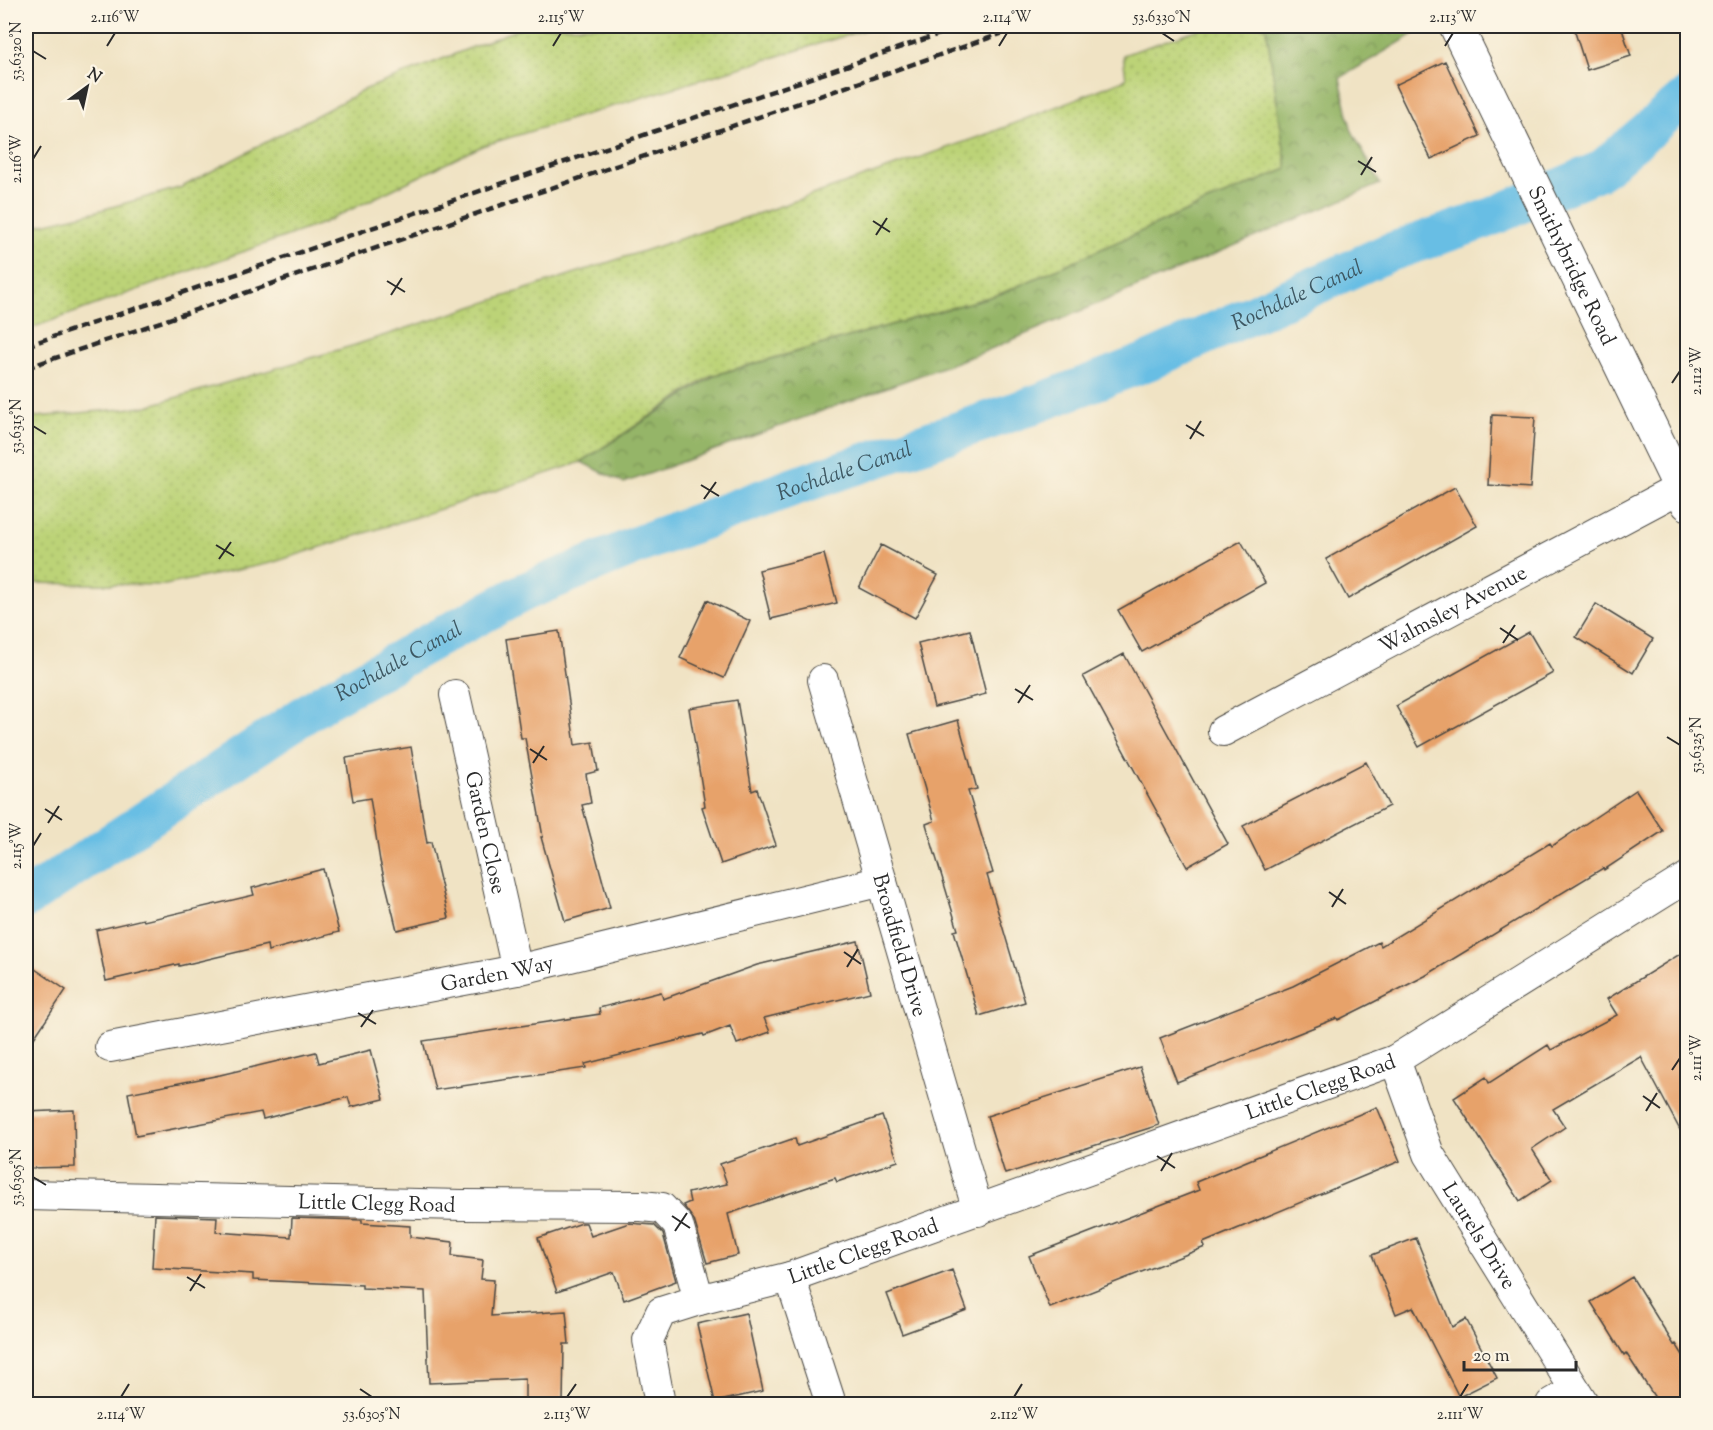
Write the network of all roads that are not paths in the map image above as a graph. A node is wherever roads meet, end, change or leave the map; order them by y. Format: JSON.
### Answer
{"nodes":[{"id":1,"x":1456,"y":26,"type":"edge"},
{"id":2,"x":1684,"y":496,"type":"edge"},
{"id":3,"x":823,"y":680,"type":"dead end"},
{"id":4,"x":455,"y":695,"type":"dead end"},
{"id":5,"x":1223,"y":731,"type":"dead end"},
{"id":6,"x":1688,"y":877,"type":"edge"},
{"id":7,"x":882,"y":880,"type":"junction"},
{"id":8,"x":517,"y":970,"type":"junction"},
{"id":9,"x":110,"y":1047,"type":"dead end"},
{"id":10,"x":1395,"y":1060,"type":"junction"},
{"id":11,"x":26,"y":1195,"type":"edge"},
{"id":12,"x":978,"y":1211,"type":"junction"},
{"id":13,"x":790,"y":1277,"type":"junction"},
{"id":14,"x":699,"y":1300,"type":"junction"},
{"id":15,"x":1570,"y":1400,"type":"edge"},
{"id":16,"x":660,"y":1404,"type":"edge"},
{"id":17,"x":831,"y":1404,"type":"edge"}],
"edges":[{"from":1,"to":2,"type":"street","name":"Smithybridge Road"},
{"from":2,"to":5,"type":"street","name":"Walmsley Avenue"},
{"from":3,"to":7,"type":"street","name":"Broadfield Drive"},
{"from":4,"to":8,"type":"street","name":"Garden Close"},
{"from":6,"to":10,"type":"street","name":"Little Clegg Road"},
{"from":7,"to":8,"type":"street","name":"Garden Way"},
{"from":7,"to":12,"type":"street","name":"Broadfield Drive"},
{"from":8,"to":9,"type":"street","name":"Garden Way"},
{"from":10,"to":12,"type":"street","name":"Little Clegg Road"},
{"from":10,"to":15,"type":"street","name":"Laurels Drive"},
{"from":11,"to":14,"type":"street","name":"Little Clegg Road"},
{"from":12,"to":13,"type":"street","name":"Little Clegg Road"},
{"from":13,"to":14,"type":"street","name":"Little Clegg Road"},
{"from":13,"to":17,"type":"street"},
{"from":14,"to":16,"type":"street"}]}
